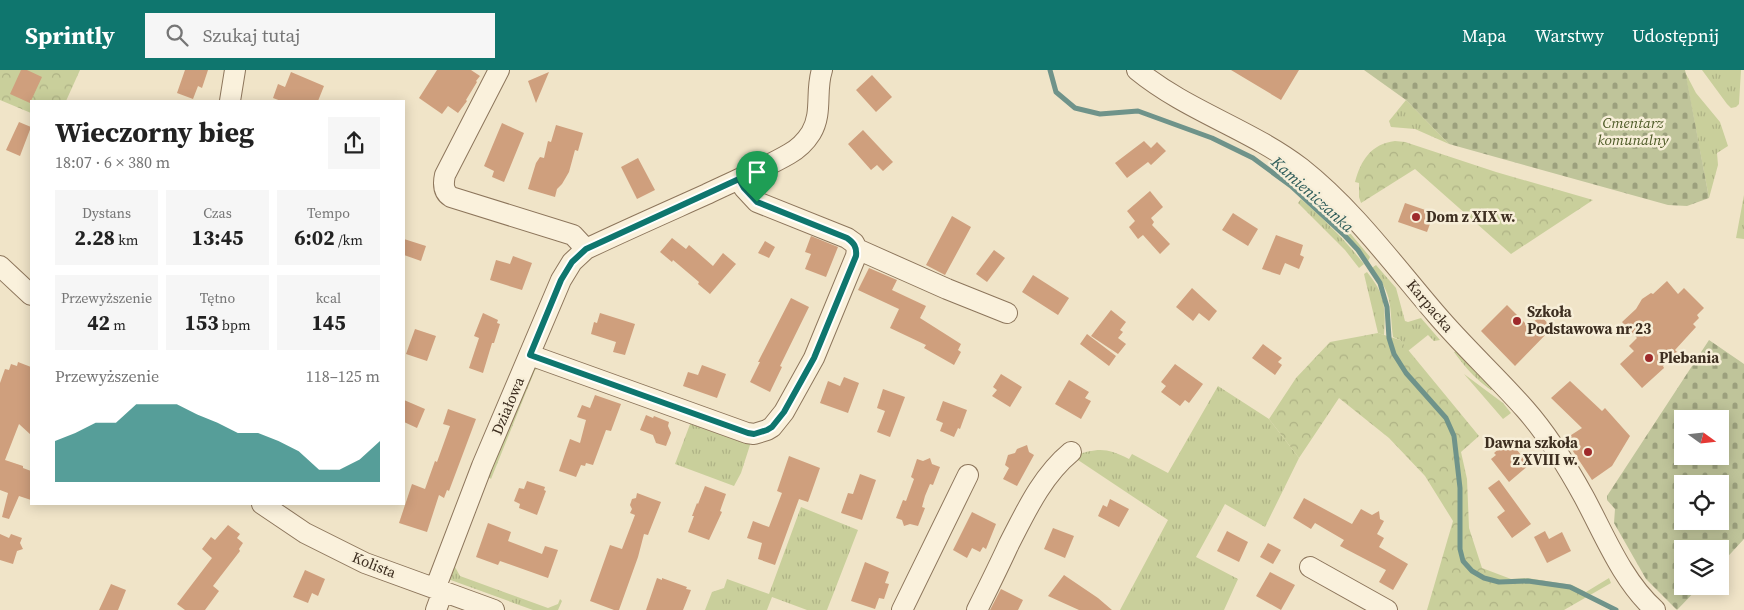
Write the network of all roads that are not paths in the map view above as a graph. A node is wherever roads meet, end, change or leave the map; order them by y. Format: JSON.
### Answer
{"nodes":[{"id":1,"x":235,"y":70,"type":"edge"},
{"id":2,"x":499,"y":70,"type":"edge"},
{"id":3,"x":822,"y":70,"type":"edge"},
{"id":4,"x":1137,"y":70,"type":"edge"},
{"id":5,"x":230,"y":100,"type":"edge"},
{"id":6,"x":739,"y":179,"type":"junction"},
{"id":7,"x":586,"y":249,"type":"junction"},
{"id":8,"x":857,"y":249,"type":"junction"},
{"id":9,"x":0,"y":266,"type":"edge"},
{"id":10,"x":30,"y":294,"type":"edge"},
{"id":11,"x":1008,"y":313,"type":"dead end"},
{"id":12,"x":530,"y":355,"type":"junction"},
{"id":13,"x":1071,"y":452,"type":"dead end"},
{"id":14,"x":968,"y":475,"type":"dead end"},
{"id":15,"x":264,"y":505,"type":"edge"},
{"id":16,"x":1310,"y":567,"type":"dead end"},
{"id":17,"x":439,"y":590,"type":"junction"},
{"id":18,"x":436,"y":610,"type":"edge"},
{"id":19,"x":494,"y":610,"type":"edge"},
{"id":20,"x":902,"y":610,"type":"edge"},
{"id":21,"x":977,"y":610,"type":"edge"},
{"id":22,"x":1387,"y":610,"type":"edge"},
{"id":23,"x":1655,"y":610,"type":"edge"}],
"edges":[{"from":1,"to":5,"type":"street"},
{"from":2,"to":7,"type":"street"},
{"from":3,"to":6,"type":"street","name":"Działowa"},
{"from":4,"to":23,"type":"street","name":"Karpacka"},
{"from":6,"to":7,"type":"street","name":"Działowa"},
{"from":6,"to":8,"type":"street"},
{"from":7,"to":12,"type":"street","name":"Działowa"},
{"from":8,"to":11,"type":"street"},
{"from":8,"to":12,"type":"street"},
{"from":9,"to":10,"type":"street"},
{"from":12,"to":17,"type":"street","name":"Działowa"},
{"from":13,"to":21,"type":"street"},
{"from":14,"to":20,"type":"street"},
{"from":15,"to":17,"type":"street","name":"Kolista"},
{"from":16,"to":22,"type":"street"},
{"from":17,"to":18,"type":"street","name":"Działowa"},
{"from":17,"to":19,"type":"street","name":"Kolista"}]}
